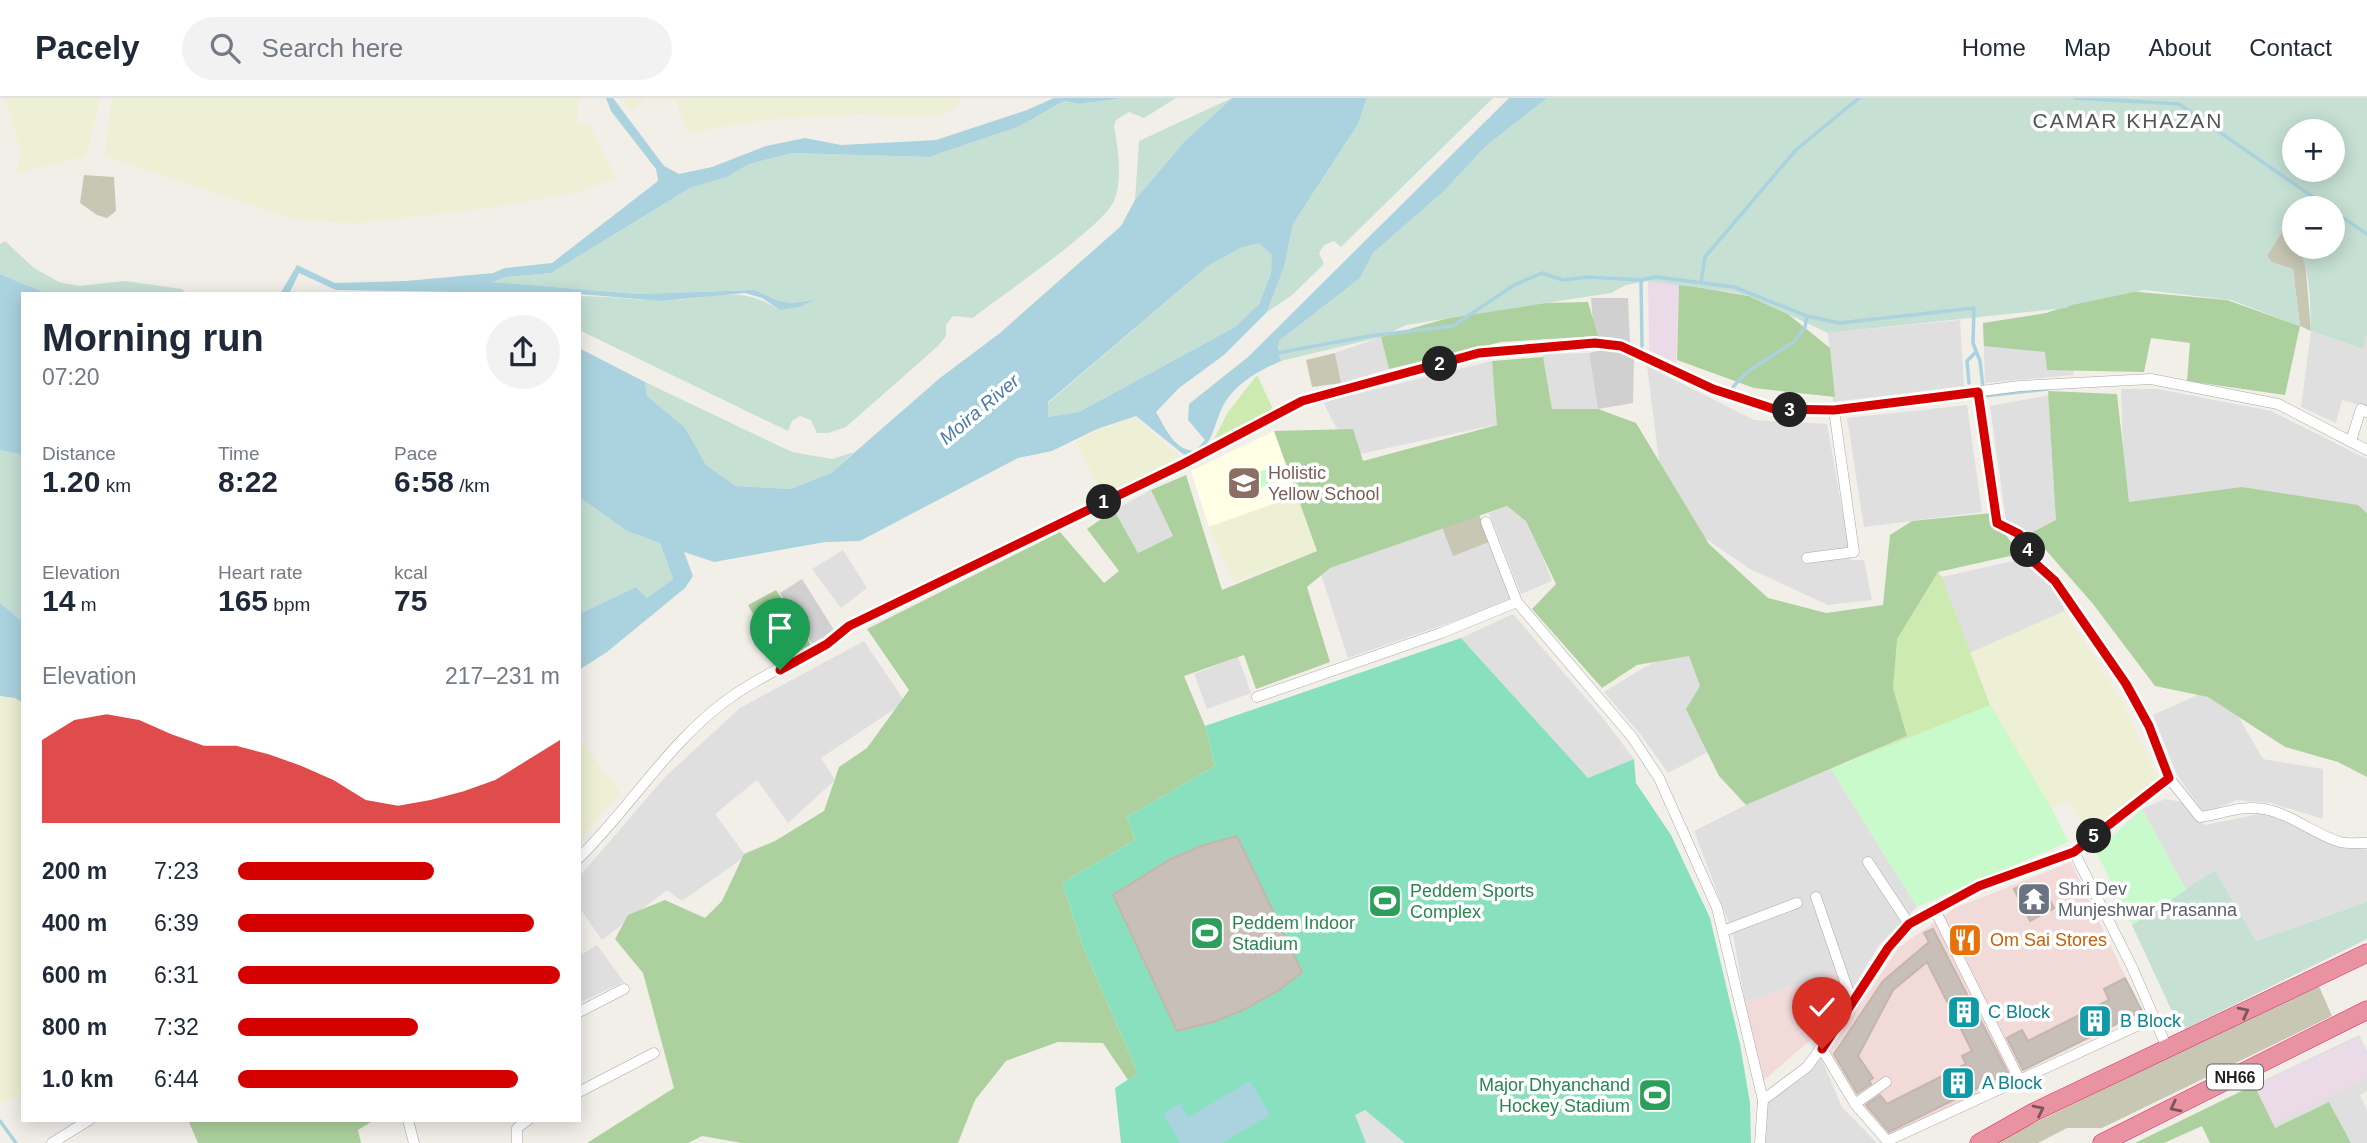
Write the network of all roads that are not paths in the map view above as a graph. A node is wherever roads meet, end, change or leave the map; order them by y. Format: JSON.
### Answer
{"nodes":[{"id":1,"x":1976,"y":392,"type":"junction"},
{"id":2,"x":1834,"y":410,"type":"junction"},
{"id":3,"x":2367,"y":412,"type":"edge"},
{"id":4,"x":2351,"y":441,"type":"junction"},
{"id":5,"x":2367,"y":450,"type":"edge"},
{"id":6,"x":1486,"y":522,"type":"dead end"},
{"id":7,"x":1807,"y":558,"type":"dead end"},
{"id":8,"x":1517,"y":603,"type":"junction"},
{"id":9,"x":1257,"y":697,"type":"dead end"},
{"id":10,"x":2169,"y":778,"type":"junction"},
{"id":11,"x":2367,"y":843,"type":"edge"},
{"id":12,"x":2074,"y":852,"type":"junction"},
{"id":13,"x":581,"y":856,"type":"edge"},
{"id":14,"x":1868,"y":862,"type":"dead end"},
{"id":15,"x":1816,"y":897,"type":"dead end"},
{"id":16,"x":1797,"y":903,"type":"dead end"},
{"id":17,"x":1935,"y":910,"type":"junction"},
{"id":18,"x":1909,"y":924,"type":"junction"},
{"id":19,"x":1724,"y":931,"type":"junction"},
{"id":20,"x":2367,"y":953,"type":"edge"},
{"id":21,"x":624,"y":989,"type":"dead end"},
{"id":22,"x":1853,"y":1005,"type":"junction"},
{"id":23,"x":2367,"y":1010,"type":"edge"},
{"id":24,"x":581,"y":1011,"type":"edge"},
{"id":25,"x":2154,"y":1018,"type":"junction"},
{"id":26,"x":1822,"y":1049,"type":"junction"},
{"id":27,"x":2168,"y":1050,"type":"junction"},
{"id":28,"x":654,"y":1053,"type":"dead end"},
{"id":29,"x":2020,"y":1081,"type":"junction"},
{"id":30,"x":1886,"y":1082,"type":"dead end"},
{"id":31,"x":581,"y":1090,"type":"edge"},
{"id":32,"x":1763,"y":1100,"type":"junction"},
{"id":33,"x":1855,"y":1104,"type":"junction"},
{"id":34,"x":86,"y":1122,"type":"edge"},
{"id":35,"x":409,"y":1122,"type":"edge"},
{"id":36,"x":525,"y":1122,"type":"edge"},
{"id":37,"x":1888,"y":1142,"type":"edge"},
{"id":38,"x":2107,"y":1142,"type":"edge"},
{"id":39,"x":52,"y":1143,"type":"edge"},
{"id":40,"x":414,"y":1143,"type":"edge"},
{"id":41,"x":517,"y":1143,"type":"edge"},
{"id":42,"x":1760,"y":1143,"type":"edge"},
{"id":43,"x":1979,"y":1143,"type":"edge"}],
"edges":[{"from":1,"to":2,"type":"street"},
{"from":1,"to":4,"type":"street"},
{"from":1,"to":10,"type":"street"},
{"from":2,"to":7,"type":"street"},
{"from":2,"to":13,"type":"street"},
{"from":3,"to":4,"type":"street"},
{"from":4,"to":5,"type":"street"},
{"from":6,"to":8,"type":"street"},
{"from":8,"to":9,"type":"street"},
{"from":8,"to":19,"type":"street"},
{"from":10,"to":11,"type":"street"},
{"from":10,"to":12,"type":"street"},
{"from":12,"to":17,"type":"street"},
{"from":12,"to":25,"type":"street"},
{"from":14,"to":18,"type":"street"},
{"from":15,"to":22,"type":"street"},
{"from":16,"to":19,"type":"street"},
{"from":17,"to":18,"type":"street"},
{"from":17,"to":29,"type":"street"},
{"from":18,"to":22,"type":"street"},
{"from":19,"to":32,"type":"street"},
{"from":27,"to":20,"type":"highway","one_way":true},
{"from":21,"to":24,"type":"street"},
{"from":22,"to":26,"type":"street"},
{"from":23,"to":38,"type":"highway","number":"NH66","one_way":true},
{"from":25,"to":27,"type":"street"},
{"from":25,"to":29,"type":"street"},
{"from":26,"to":32,"type":"street"},
{"from":26,"to":33,"type":"street"},
{"from":43,"to":27,"type":"highway","one_way":true},
{"from":28,"to":31,"type":"street"},
{"from":29,"to":37,"type":"street"},
{"from":30,"to":33,"type":"street"},
{"from":32,"to":42,"type":"street"},
{"from":33,"to":37,"type":"street"},
{"from":34,"to":39,"type":"street"},
{"from":35,"to":40,"type":"street"},
{"from":36,"to":41,"type":"street"}]}
